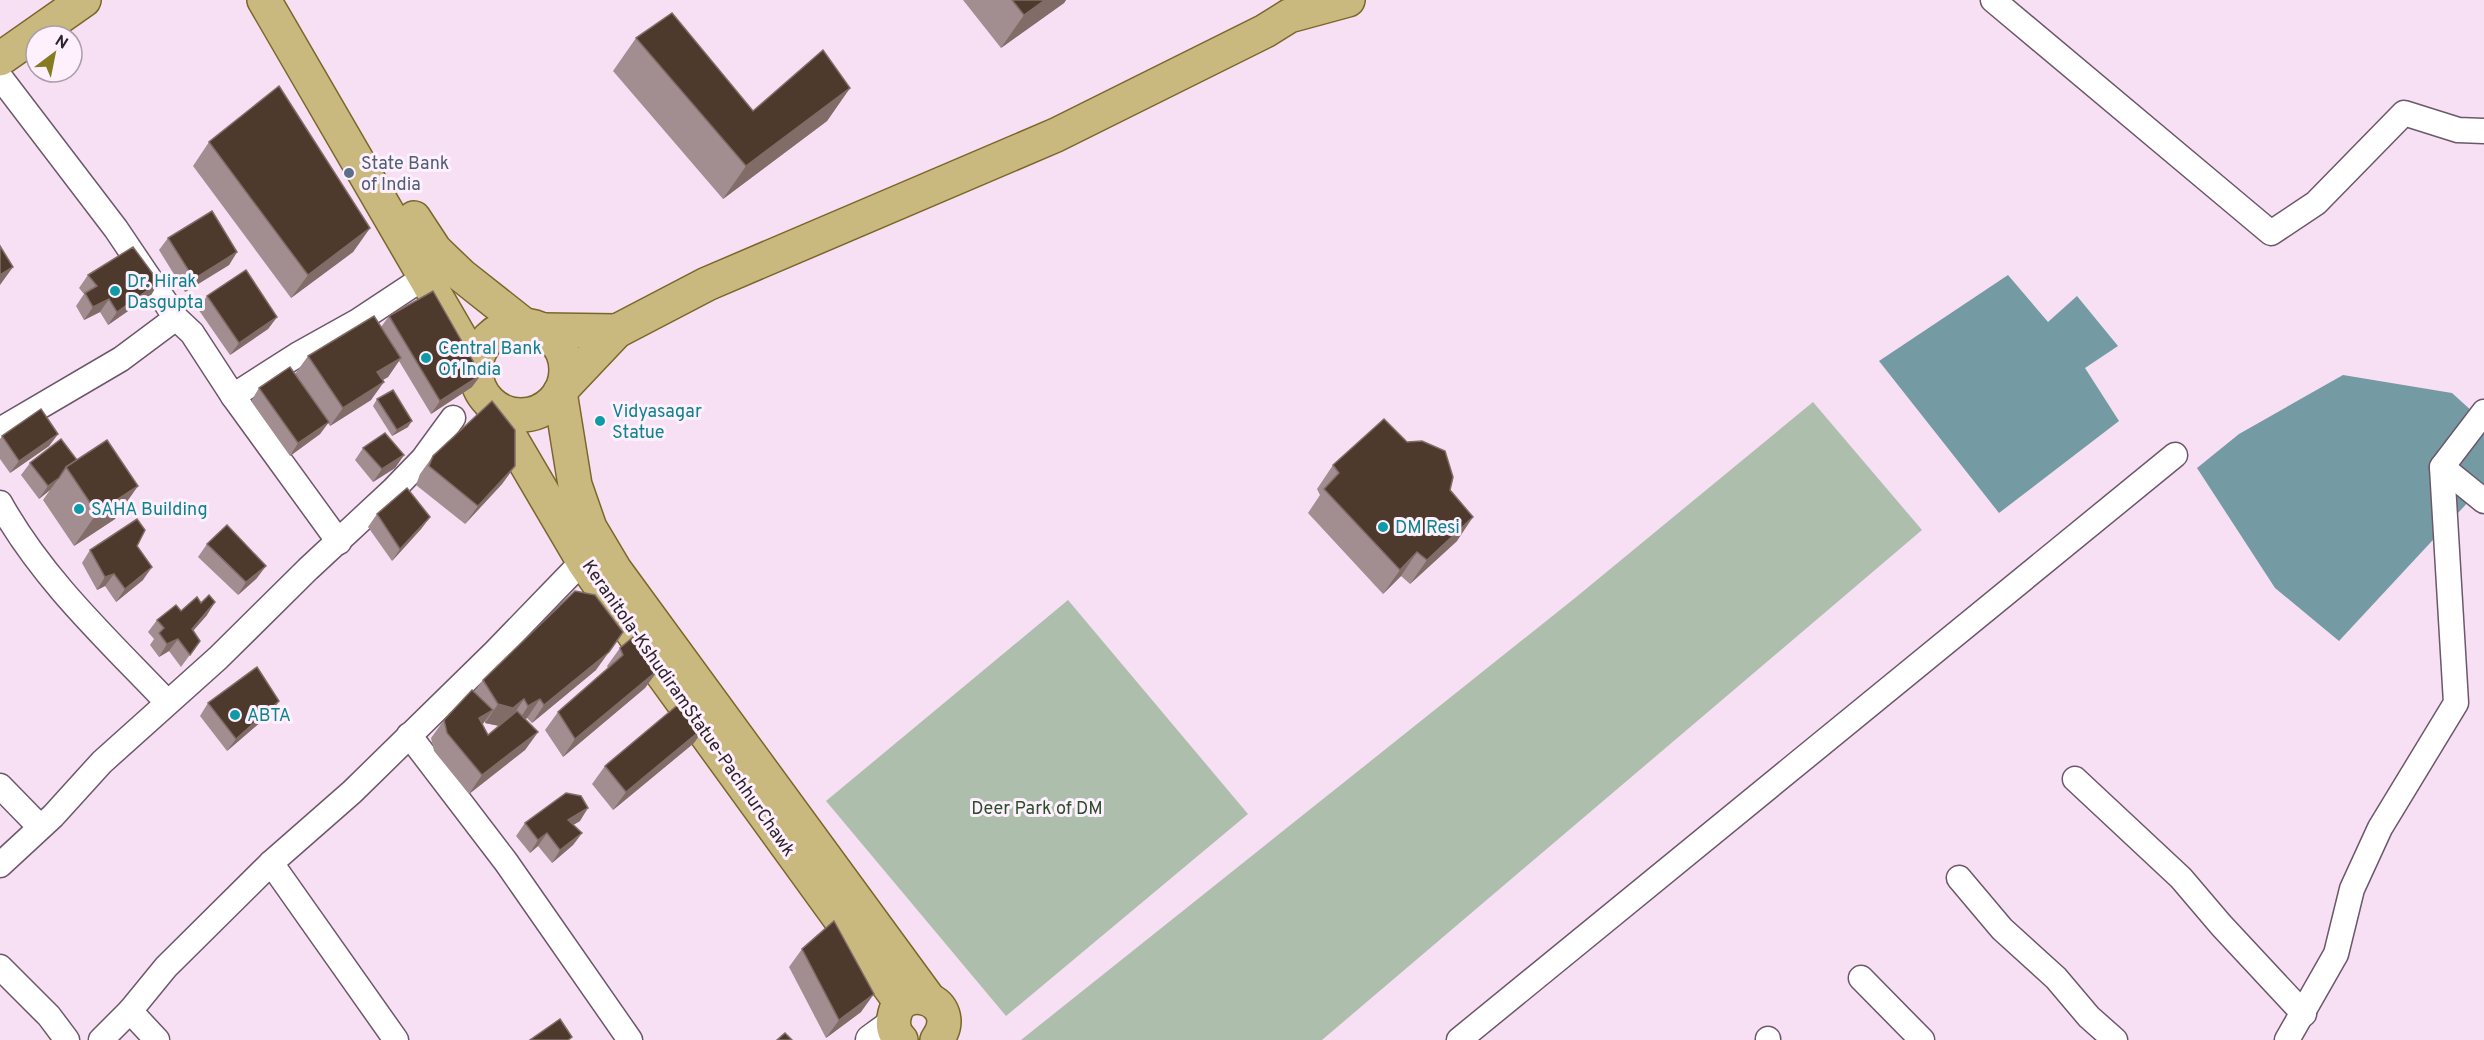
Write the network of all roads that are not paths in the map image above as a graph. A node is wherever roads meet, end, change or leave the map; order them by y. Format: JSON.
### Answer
{"nodes":[{"id":1,"x":84,"y":0,"type":"edge"},
{"id":2,"x":264,"y":0,"type":"edge"},
{"id":3,"x":290,"y":0,"type":"edge"},
{"id":4,"x":1348,"y":0,"type":"edge"},
{"id":5,"x":1993,"y":0,"type":"edge"},
{"id":6,"x":1296,"y":8,"type":"edge"},
{"id":7,"x":0,"y":58,"type":"edge"},
{"id":8,"x":0,"y":76,"type":"edge"},
{"id":9,"x":2484,"y":131,"type":"edge"},
{"id":10,"x":426,"y":276,"type":"junction"},
{"id":11,"x":176,"y":318,"type":"junction"},
{"id":12,"x":534,"y":327,"type":"junction"},
{"id":13,"x":618,"y":331,"type":"junction"},
{"id":14,"x":476,"y":365,"type":"junction"},
{"id":15,"x":562,"y":389,"type":"junction"},
{"id":16,"x":233,"y":396,"type":"junction"},
{"id":17,"x":491,"y":404,"type":"junction"},
{"id":18,"x":2484,"y":412,"type":"edge"},
{"id":19,"x":453,"y":418,"type":"dead end"},
{"id":20,"x":0,"y":430,"type":"edge"},
{"id":21,"x":2175,"y":455,"type":"dead end"},
{"id":22,"x":2442,"y":467,"type":"junction"},
{"id":23,"x":2484,"y":501,"type":"edge"},
{"id":24,"x":0,"y":503,"type":"edge"},
{"id":25,"x":339,"y":542,"type":"junction"},
{"id":26,"x":583,"y":561,"type":"junction"},
{"id":27,"x":167,"y":702,"type":"junction"},
{"id":28,"x":409,"y":735,"type":"junction"},
{"id":29,"x":2075,"y":779,"type":"dead end"},
{"id":30,"x":0,"y":786,"type":"edge"},
{"id":31,"x":40,"y":827,"type":"junction"},
{"id":32,"x":271,"y":863,"type":"junction"},
{"id":33,"x":0,"y":866,"type":"edge"},
{"id":34,"x":1959,"y":878,"type":"dead end"},
{"id":35,"x":0,"y":968,"type":"edge"},
{"id":36,"x":1861,"y":978,"type":"dead end"},
{"id":37,"x":130,"y":1011,"type":"junction"},
{"id":38,"x":2304,"y":1014,"type":"junction"},
{"id":39,"x":917,"y":1025,"type":"edge"},
{"id":40,"x":67,"y":1040,"type":"edge"},
{"id":41,"x":101,"y":1040,"type":"edge"},
{"id":42,"x":157,"y":1040,"type":"edge"},
{"id":43,"x":396,"y":1040,"type":"edge"},
{"id":44,"x":630,"y":1040,"type":"edge"},
{"id":45,"x":1459,"y":1040,"type":"edge"},
{"id":46,"x":1922,"y":1040,"type":"edge"},
{"id":47,"x":2115,"y":1040,"type":"edge"},
{"id":48,"x":2287,"y":1040,"type":"edge"}],
"edges":[{"from":1,"to":7,"type":"main road"},
{"from":2,"to":10,"type":"main road","name":"Keranitola-KshudiramStatue-PachhurChawk"},
{"from":3,"to":12,"type":"main road","name":"Keranitola-KshudiramStatue-PachhurChawk"},
{"from":4,"to":6,"type":"main road"},
{"from":5,"to":9,"type":"street"},
{"from":6,"to":13,"type":"main road"},
{"from":8,"to":11,"type":"street"},
{"from":10,"to":14,"type":"main road","name":"Keranitola-KshudiramStatue-PachhurChawk"},
{"from":10,"to":16,"type":"street"},
{"from":11,"to":16,"type":"street"},
{"from":11,"to":20,"type":"street"},
{"from":12,"to":13,"type":"main road"},
{"from":12,"to":14,"type":"main road"},
{"from":12,"to":15,"type":"main road","name":"Keranitola-KshudiramStatue-PachhurChawk"},
{"from":13,"to":15,"type":"main road"},
{"from":14,"to":17,"type":"main road","name":"Keranitola-KshudiramStatue-PachhurChawk"},
{"from":15,"to":17,"type":"main road"},
{"from":15,"to":39,"type":"main road","name":"Keranitola-KshudiramStatue-PachhurChawk"},
{"from":16,"to":25,"type":"street"},
{"from":17,"to":26,"type":"main road","name":"Keranitola-KshudiramStatue-PachhurChawk"},
{"from":18,"to":22,"type":"street"},
{"from":19,"to":25,"type":"street"},
{"from":21,"to":45,"type":"street"},
{"from":22,"to":23,"type":"street"},
{"from":22,"to":38,"type":"street"},
{"from":24,"to":27,"type":"street"},
{"from":25,"to":27,"type":"street"},
{"from":26,"to":28,"type":"street"},
{"from":26,"to":39,"type":"main road","name":"Keranitola-KshudiramStatue-PachhurChawk"},
{"from":27,"to":31,"type":"street"},
{"from":28,"to":32,"type":"street"},
{"from":28,"to":44,"type":"street"},
{"from":29,"to":38,"type":"street"},
{"from":30,"to":31,"type":"street"},
{"from":31,"to":33,"type":"street"},
{"from":32,"to":37,"type":"street"},
{"from":32,"to":43,"type":"street"},
{"from":34,"to":47,"type":"street"},
{"from":35,"to":40,"type":"street"},
{"from":36,"to":46,"type":"street"},
{"from":37,"to":41,"type":"street"},
{"from":37,"to":42,"type":"street"},
{"from":38,"to":48,"type":"street"}]}
